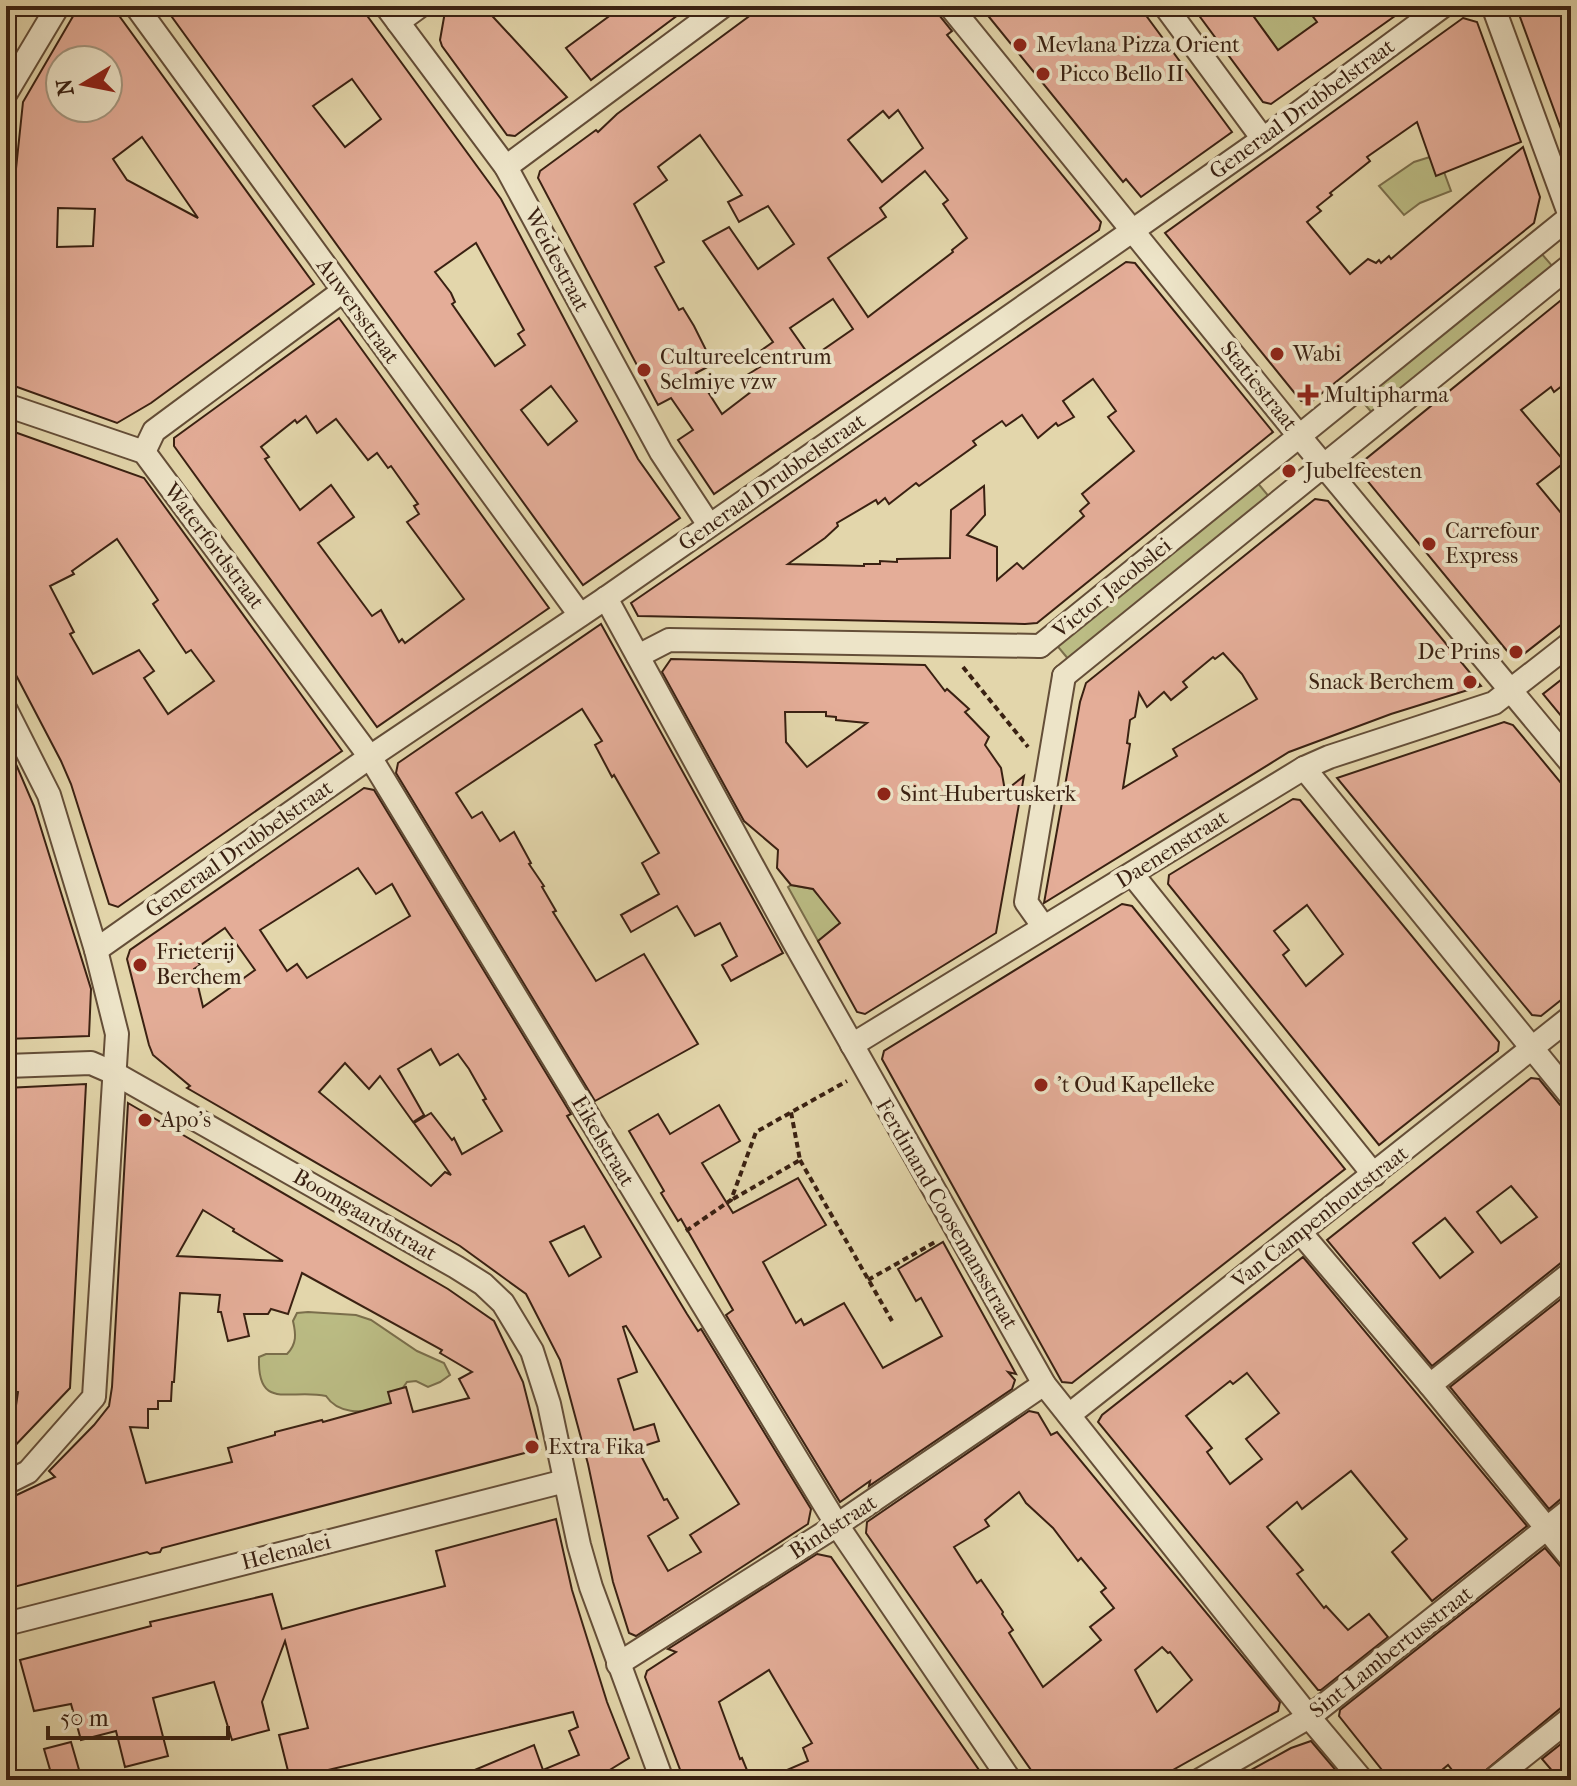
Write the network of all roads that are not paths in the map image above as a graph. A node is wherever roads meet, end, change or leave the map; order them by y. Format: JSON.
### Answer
{"nodes":[{"id":1,"x":58,"y":6,"type":"edge"},
{"id":2,"x":136,"y":6,"type":"edge"},
{"id":3,"x":420,"y":6,"type":"edge"},
{"id":4,"x":723,"y":6,"type":"edge"},
{"id":5,"x":950,"y":6,"type":"edge"},
{"id":6,"x":1165,"y":6,"type":"edge"},
{"id":7,"x":1443,"y":6,"type":"edge"},
{"id":8,"x":1493,"y":6,"type":"edge"},
{"id":9,"x":392,"y":14,"type":"edge"},
{"id":10,"x":6,"y":93,"type":"edge"},
{"id":11,"x":1263,"y":139,"type":"junction"},
{"id":12,"x":506,"y":167,"type":"junction"},
{"id":13,"x":1571,"y":216,"type":"edge"},
{"id":14,"x":1132,"y":231,"type":"junction"},
{"id":15,"x":1571,"y":265,"type":"edge"},
{"id":16,"x":343,"y":291,"type":"junction"},
{"id":17,"x":6,"y":405,"type":"edge"},
{"id":18,"x":1300,"y":437,"type":"junction"},
{"id":19,"x":144,"y":452,"type":"junction"},
{"id":20,"x":1325,"y":466,"type":"junction"},
{"id":21,"x":709,"y":525,"type":"junction"},
{"id":22,"x":606,"y":598,"type":"junction"},
{"id":23,"x":580,"y":615,"type":"junction"},
{"id":24,"x":1571,"y":643,"type":"edge"},
{"id":25,"x":1040,"y":646,"type":"junction"},
{"id":26,"x":638,"y":656,"type":"junction"},
{"id":27,"x":1064,"y":676,"type":"junction"},
{"id":28,"x":1510,"y":691,"type":"junction"},
{"id":29,"x":6,"y":710,"type":"edge"},
{"id":30,"x":370,"y":757,"type":"junction"},
{"id":31,"x":1571,"y":763,"type":"edge"},
{"id":32,"x":1304,"y":768,"type":"junction"},
{"id":33,"x":1132,"y":874,"type":"junction"},
{"id":34,"x":1043,"y":926,"type":"junction"},
{"id":35,"x":96,"y":950,"type":"junction"},
{"id":36,"x":1571,"y":1017,"type":"edge"},
{"id":37,"x":852,"y":1045,"type":"junction"},
{"id":38,"x":1530,"y":1049,"type":"junction"},
{"id":39,"x":6,"y":1066,"type":"edge"},
{"id":40,"x":114,"y":1073,"type":"junction"},
{"id":41,"x":1571,"y":1096,"type":"edge"},
{"id":42,"x":1374,"y":1175,"type":"junction"},
{"id":43,"x":1300,"y":1232,"type":"junction"},
{"id":44,"x":1571,"y":1273,"type":"edge"},
{"id":45,"x":1044,"y":1384,"type":"junction"},
{"id":46,"x":1430,"y":1385,"type":"junction"},
{"id":47,"x":1069,"y":1415,"type":"junction"},
{"id":48,"x":565,"y":1481,"type":"junction"},
{"id":49,"x":6,"y":1483,"type":"edge"},
{"id":50,"x":1571,"y":1509,"type":"edge"},
{"id":51,"x":837,"y":1525,"type":"junction"},
{"id":52,"x":1547,"y":1528,"type":"junction"},
{"id":53,"x":1571,"y":1558,"type":"edge"},
{"id":54,"x":6,"y":1624,"type":"edge"},
{"id":55,"x":618,"y":1664,"type":"junction"},
{"id":56,"x":1309,"y":1717,"type":"junction"},
{"id":57,"x":1571,"y":1718,"type":"edge"},
{"id":58,"x":662,"y":1780,"type":"edge"},
{"id":59,"x":1010,"y":1780,"type":"edge"},
{"id":60,"x":1200,"y":1780,"type":"edge"},
{"id":61,"x":1362,"y":1780,"type":"edge"},
{"id":62,"x":1493,"y":1780,"type":"edge"}],
"edges":[{"from":1,"to":10,"type":"street"},
{"from":2,"to":16,"type":"street","name":"Auwersstraat"},
{"from":3,"to":9,"type":"street"},
{"from":4,"to":12,"type":"street"},
{"from":5,"to":14,"type":"street","name":"Statiestraat"},
{"from":6,"to":11,"type":"street"},
{"from":7,"to":11,"type":"street","name":"Generaal Drubbelstraat"},
{"from":8,"to":13,"type":"street"},
{"from":9,"to":12,"type":"street","name":"Weidestraat"},
{"from":11,"to":14,"type":"street","name":"Generaal Drubbelstraat"},
{"from":12,"to":21,"type":"street","name":"Weidestraat"},
{"from":13,"to":18,"type":"street","name":"Victor Jacobslei"},
{"from":14,"to":18,"type":"street","name":"Statiestraat"},
{"from":14,"to":21,"type":"street","name":"Generaal Drubbelstraat"},
{"from":15,"to":20,"type":"street","name":"Victor Jacobslei"},
{"from":16,"to":19,"type":"street"},
{"from":16,"to":23,"type":"street","name":"Auwersstraat"},
{"from":17,"to":19,"type":"street"},
{"from":18,"to":20,"type":"street","name":"Statiestraat"},
{"from":18,"to":25,"type":"street","name":"Victor Jacobslei"},
{"from":19,"to":30,"type":"street","name":"Waterfordstraat"},
{"from":20,"to":27,"type":"street","name":"Victor Jacobslei"},
{"from":20,"to":28,"type":"street","name":"Statiestraat"},
{"from":21,"to":22,"type":"street","name":"Generaal Drubbelstraat"},
{"from":22,"to":23,"type":"street","name":"Generaal Drubbelstraat"},
{"from":22,"to":26,"type":"street","name":"Ferdinand Coosemansstraat"},
{"from":23,"to":30,"type":"street","name":"Generaal Drubbelstraat"},
{"from":24,"to":28,"type":"street","name":"Daenenstraat"},
{"from":25,"to":26,"type":"street"},
{"from":25,"to":27,"type":"street","name":"Victor Jacobslei"},
{"from":26,"to":37,"type":"street","name":"Ferdinand Coosemansstraat"},
{"from":27,"to":34,"type":"street"},
{"from":28,"to":31,"type":"street","name":"Statiestraat"},
{"from":28,"to":32,"type":"street","name":"Daenenstraat"},
{"from":29,"to":35,"type":"street"},
{"from":30,"to":35,"type":"street","name":"Generaal Drubbelstraat"},
{"from":30,"to":51,"type":"street","name":"Eikelstraat"},
{"from":32,"to":33,"type":"street","name":"Daenenstraat"},
{"from":32,"to":38,"type":"street"},
{"from":33,"to":34,"type":"street","name":"Daenenstraat"},
{"from":33,"to":42,"type":"street"},
{"from":34,"to":37,"type":"street","name":"Daenenstraat"},
{"from":35,"to":40,"type":"street"},
{"from":36,"to":38,"type":"street","name":"Van Campenhoutstraat"},
{"from":37,"to":45,"type":"street","name":"Ferdinand Coosemansstraat"},
{"from":38,"to":41,"type":"street"},
{"from":38,"to":42,"type":"street","name":"Van Campenhoutstraat"},
{"from":39,"to":40,"type":"street","name":"Boomgaardstraat"},
{"from":40,"to":48,"type":"street","name":"Boomgaardstraat"},
{"from":40,"to":49,"type":"street"},
{"from":42,"to":43,"type":"street","name":"Van Campenhoutstraat"},
{"from":43,"to":46,"type":"street"},
{"from":43,"to":47,"type":"street","name":"Van Campenhoutstraat"},
{"from":44,"to":46,"type":"street"},
{"from":45,"to":47,"type":"street","name":"Ferdinand Coosemansstraat"},
{"from":45,"to":51,"type":"street","name":"Bindstraat"},
{"from":46,"to":52,"type":"street"},
{"from":47,"to":56,"type":"street","name":"Ferdinand Coosemansstraat"},
{"from":48,"to":54,"type":"street","name":"Helenalei"},
{"from":48,"to":55,"type":"street","name":"Boomgaardstraat"},
{"from":50,"to":52,"type":"street","name":"Sint-Lambertusstraat"},
{"from":51,"to":55,"type":"street","name":"Bindstraat"},
{"from":51,"to":59,"type":"street","name":"Eikelstraat"},
{"from":52,"to":53,"type":"street"},
{"from":52,"to":56,"type":"street","name":"Sint-Lambertusstraat"},
{"from":55,"to":58,"type":"street","name":"Boomgaardstraat"},
{"from":56,"to":60,"type":"street","name":"Sint-Lambertusstraat"},
{"from":56,"to":61,"type":"street","name":"Ferdinand Coosemansstraat"},
{"from":57,"to":62,"type":"street"}]}
